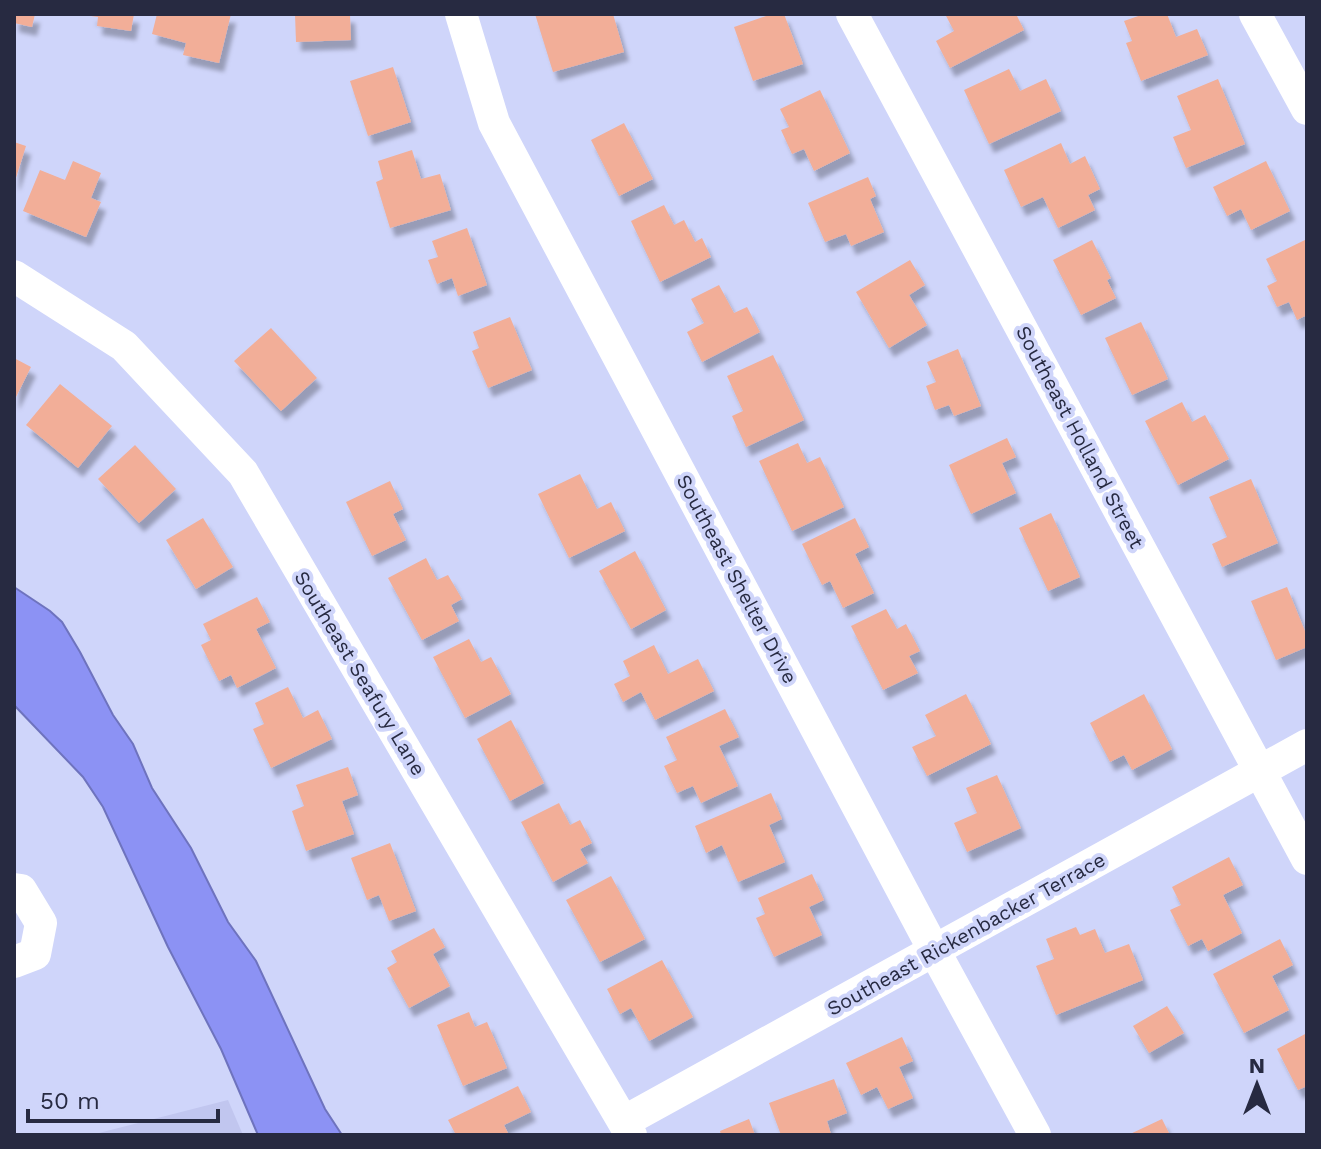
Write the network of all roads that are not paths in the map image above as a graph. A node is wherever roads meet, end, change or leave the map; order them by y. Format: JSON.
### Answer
{"nodes":[{"id":1,"x":461,"y":14,"type":"edge"},
{"id":2,"x":852,"y":14,"type":"edge"},
{"id":3,"x":1255,"y":14,"type":"edge"},
{"id":4,"x":1307,"y":109,"type":"edge"},
{"id":5,"x":14,"y":276,"type":"edge"},
{"id":6,"x":1307,"y":745,"type":"edge"},
{"id":7,"x":1260,"y":771,"type":"junction"},
{"id":8,"x":1307,"y":859,"type":"edge"},
{"id":9,"x":14,"y":889,"type":"edge"},
{"id":10,"x":935,"y":952,"type":"junction"},
{"id":11,"x":14,"y":962,"type":"edge"},
{"id":12,"x":628,"y":1128,"type":"edge"},
{"id":13,"x":1035,"y":1135,"type":"edge"}],
"edges":[{"from":1,"to":10,"type":"street","name":"Southeast Shelter Drive"},
{"from":2,"to":7,"type":"street","name":"Southeast Holland Street"},
{"from":3,"to":4,"type":"street"},
{"from":5,"to":12,"type":"street","name":"Southeast Seafury Lane"},
{"from":6,"to":7,"type":"street","name":"Southeast Rickenbacker Terrace"},
{"from":7,"to":8,"type":"street","name":"Southeast Holland Street"},
{"from":7,"to":10,"type":"street","name":"Southeast Rickenbacker Terrace"},
{"from":9,"to":11,"type":"street"},
{"from":10,"to":12,"type":"street","name":"Southeast Rickenbacker Terrace"},
{"from":10,"to":13,"type":"street","name":"Southeast Shelter Drive"}]}
